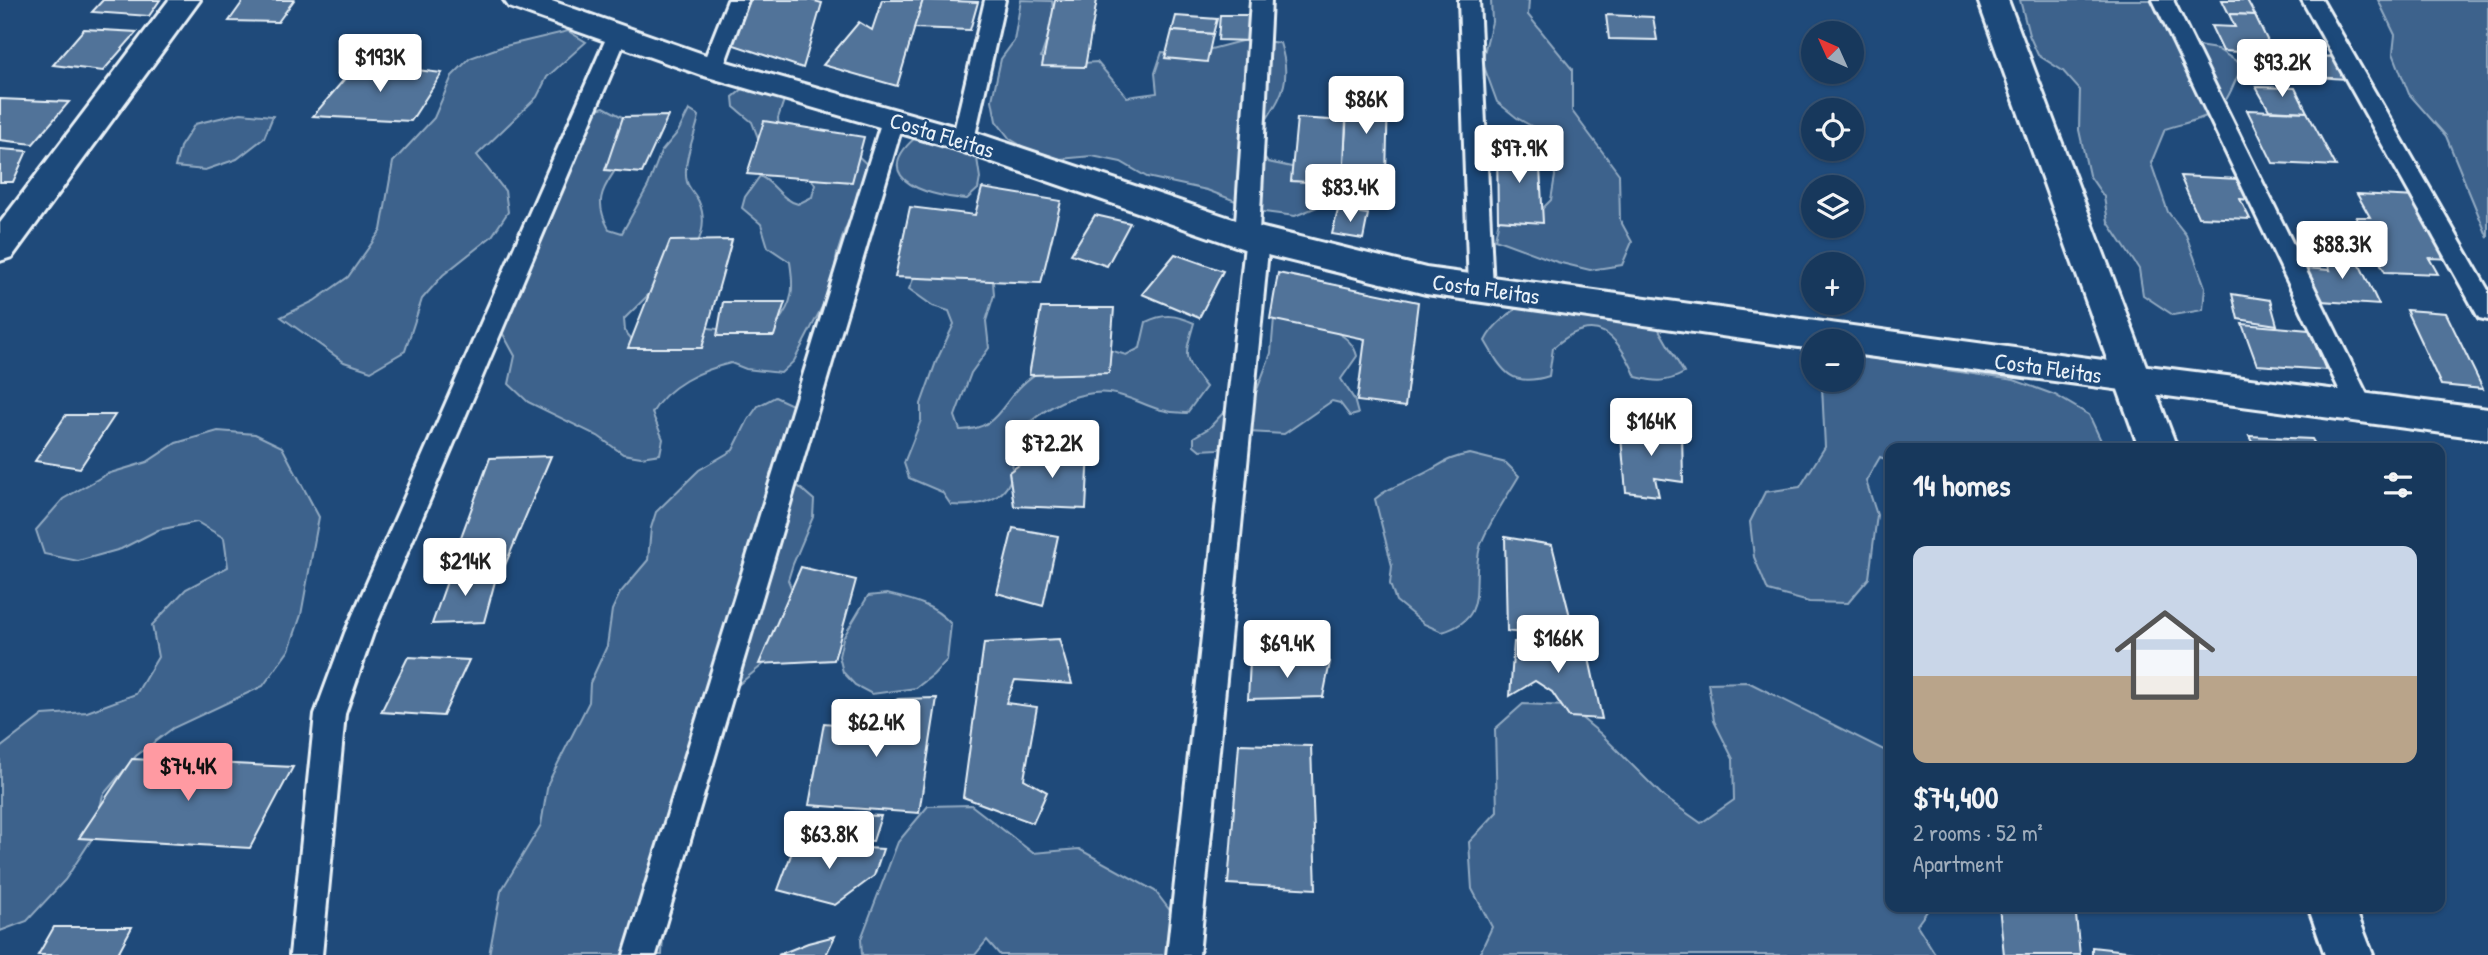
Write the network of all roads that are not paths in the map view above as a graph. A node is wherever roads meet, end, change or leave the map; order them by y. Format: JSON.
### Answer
{"nodes":[{"id":1,"x":185,"y":0,"type":"edge"},
{"id":2,"x":738,"y":0,"type":"edge"},
{"id":3,"x":995,"y":0,"type":"edge"},
{"id":4,"x":1261,"y":0,"type":"edge"},
{"id":5,"x":1469,"y":0,"type":"edge"},
{"id":6,"x":1993,"y":0,"type":"edge"},
{"id":7,"x":2163,"y":0,"type":"edge"},
{"id":8,"x":2312,"y":0,"type":"edge"},
{"id":9,"x":527,"y":1,"type":"edge"},
{"id":10,"x":618,"y":34,"type":"junction"},
{"id":11,"x":712,"y":68,"type":"junction"},
{"id":12,"x":893,"y":120,"type":"junction"},
{"id":13,"x":963,"y":140,"type":"junction"},
{"id":14,"x":1252,"y":238,"type":"junction"},
{"id":15,"x":0,"y":248,"type":"edge"},
{"id":16,"x":1480,"y":289,"type":"junction"},
{"id":17,"x":2488,"y":312,"type":"edge"},
{"id":18,"x":2132,"y":379,"type":"junction"},
{"id":19,"x":2361,"y":409,"type":"junction"},
{"id":20,"x":2488,"y":424,"type":"edge"},
{"id":21,"x":2156,"y":443,"type":"edge"},
{"id":22,"x":2333,"y":912,"type":"edge"},
{"id":23,"x":306,"y":955,"type":"edge"},
{"id":24,"x":640,"y":955,"type":"edge"},
{"id":25,"x":1184,"y":955,"type":"edge"},
{"id":26,"x":2349,"y":955,"type":"edge"}],
"edges":[{"from":1,"to":15,"type":"main road"},
{"from":2,"to":11,"type":"lane"},
{"from":3,"to":13,"type":"lane"},
{"from":4,"to":14,"type":"lane"},
{"from":5,"to":16,"type":"lane"},
{"from":6,"to":18,"type":"main road"},
{"from":7,"to":19,"type":"lane"},
{"from":8,"to":17,"type":"lane"},
{"from":9,"to":10,"type":"main road","name":"Costa Fleitas"},
{"from":10,"to":11,"type":"main road","name":"Costa Fleitas"},
{"from":10,"to":23,"type":"lane"},
{"from":11,"to":12,"type":"main road","name":"Costa Fleitas"},
{"from":12,"to":13,"type":"main road","name":"Costa Fleitas"},
{"from":12,"to":24,"type":"lane"},
{"from":13,"to":14,"type":"main road","name":"Costa Fleitas"},
{"from":14,"to":16,"type":"main road","name":"Costa Fleitas"},
{"from":14,"to":25,"type":"lane"},
{"from":16,"to":18,"type":"main road","name":"Costa Fleitas"},
{"from":18,"to":19,"type":"main road","name":"Costa Fleitas"},
{"from":18,"to":21,"type":"main road"},
{"from":19,"to":20,"type":"main road","name":"Costa Fleitas"},
{"from":22,"to":26,"type":"main road"}]}
